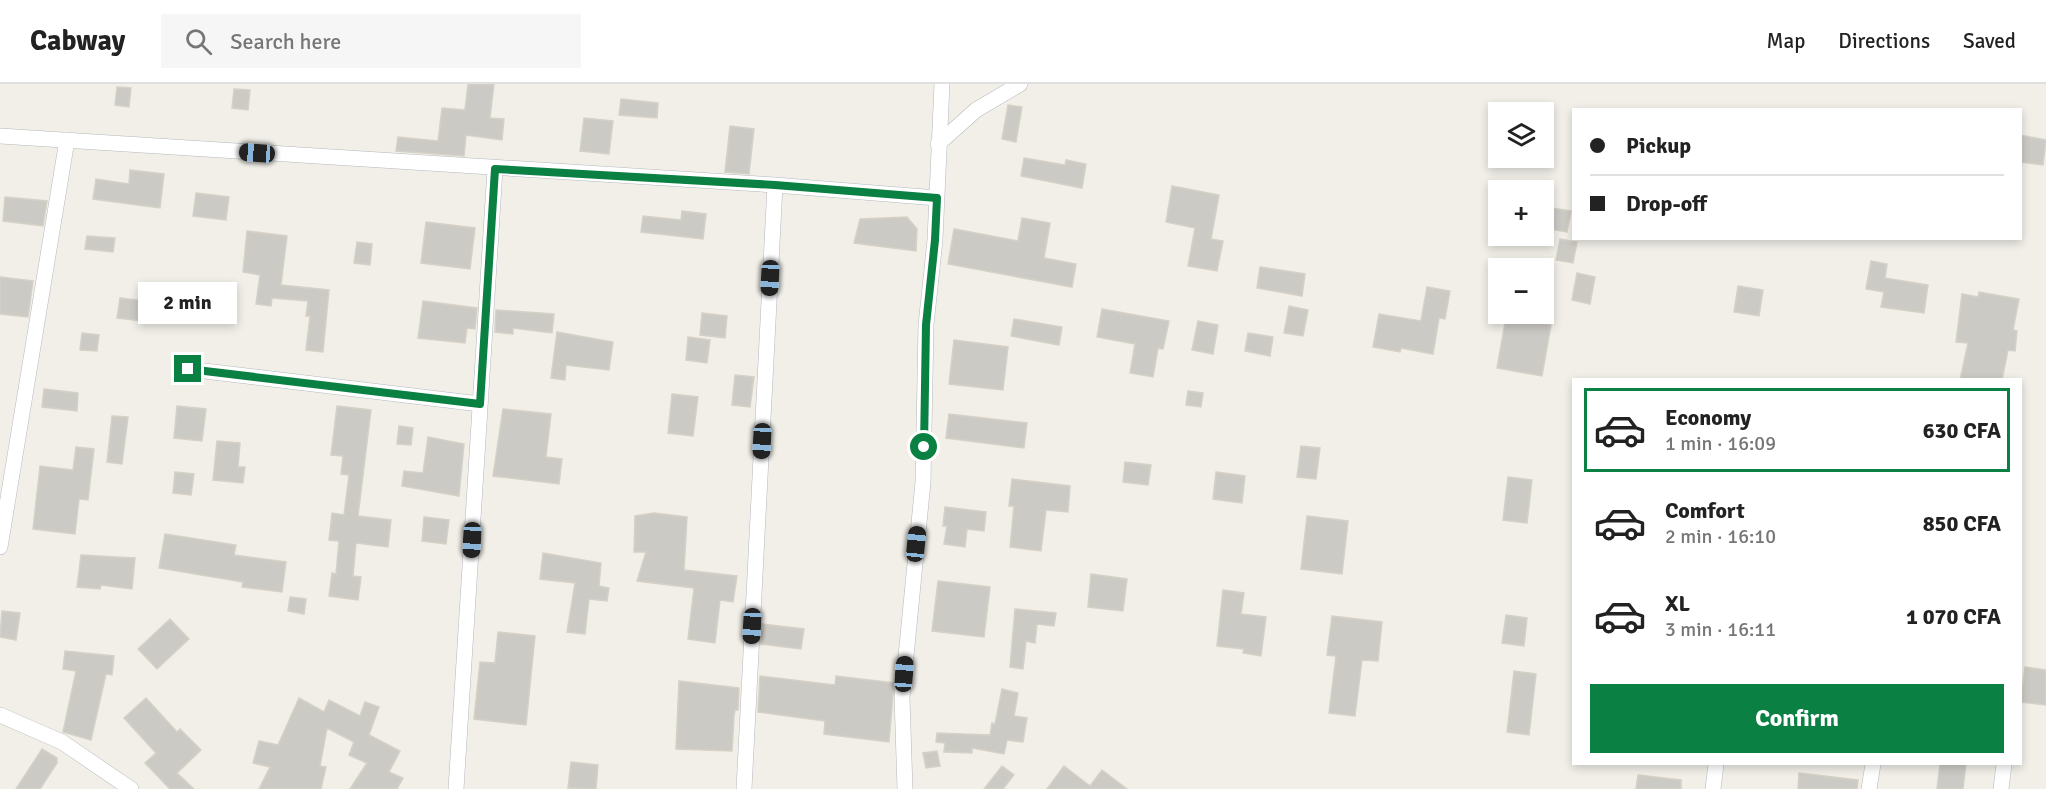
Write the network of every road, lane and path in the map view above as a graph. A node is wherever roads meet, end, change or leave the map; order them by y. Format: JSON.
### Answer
{"nodes":[{"id":1,"x":942,"y":84,"type":"edge"},
{"id":2,"x":1020,"y":84,"type":"edge"},
{"id":3,"x":0,"y":136,"type":"edge"},
{"id":4,"x":67,"y":140,"type":"junction"},
{"id":5,"x":938,"y":144,"type":"junction"},
{"id":6,"x":495,"y":169,"type":"junction"},
{"id":7,"x":775,"y":185,"type":"junction"},
{"id":8,"x":937,"y":198,"type":"junction"},
{"id":9,"x":188,"y":369,"type":"dead end"},
{"id":10,"x":480,"y":404,"type":"junction"},
{"id":11,"x":0,"y":547,"type":"edge"},
{"id":12,"x":0,"y":715,"type":"edge"},
{"id":13,"x":1716,"y":765,"type":"edge"},
{"id":14,"x":1873,"y":765,"type":"edge"},
{"id":15,"x":2004,"y":765,"type":"edge"},
{"id":16,"x":131,"y":789,"type":"edge"},
{"id":17,"x":456,"y":789,"type":"edge"},
{"id":18,"x":744,"y":789,"type":"edge"},
{"id":19,"x":904,"y":789,"type":"edge"},
{"id":20,"x":1713,"y":789,"type":"edge"},
{"id":21,"x":1869,"y":789,"type":"edge"},
{"id":22,"x":2001,"y":789,"type":"edge"}],
"edges":[{"from":1,"to":5,"type":"street"},
{"from":2,"to":5,"type":"street"},
{"from":3,"to":4,"type":"street"},
{"from":4,"to":6,"type":"street"},
{"from":4,"to":11,"type":"street"},
{"from":5,"to":8,"type":"street"},
{"from":6,"to":7,"type":"street"},
{"from":6,"to":10,"type":"street"},
{"from":7,"to":8,"type":"street"},
{"from":7,"to":18,"type":"street"},
{"from":8,"to":19,"type":"street"},
{"from":9,"to":10,"type":"street"},
{"from":10,"to":17,"type":"street"},
{"from":12,"to":16,"type":"street"},
{"from":13,"to":20,"type":"street"},
{"from":14,"to":21,"type":"street"},
{"from":15,"to":22,"type":"street"}]}
